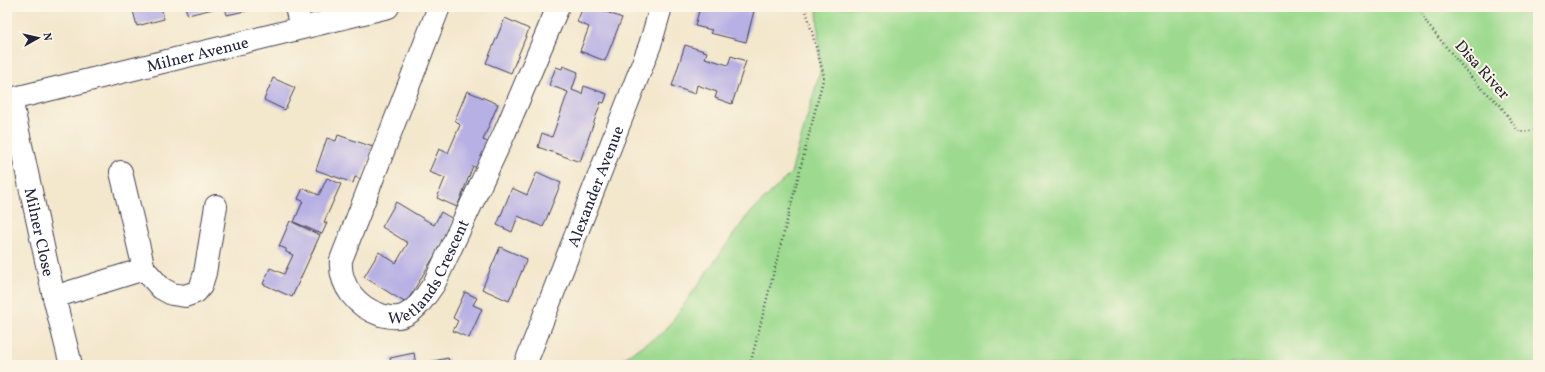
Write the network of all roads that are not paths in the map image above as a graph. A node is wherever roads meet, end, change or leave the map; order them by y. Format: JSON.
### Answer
{"nodes":[{"id":1,"x":296,"y":7,"type":"edge"},
{"id":2,"x":388,"y":7,"type":"edge"},
{"id":3,"x":439,"y":7,"type":"edge"},
{"id":4,"x":558,"y":7,"type":"edge"},
{"id":5,"x":661,"y":7,"type":"edge"},
{"id":6,"x":301,"y":28,"type":"junction"},
{"id":7,"x":9,"y":100,"type":"edge"},
{"id":8,"x":121,"y":172,"type":"dead end"},
{"id":9,"x":216,"y":206,"type":"dead end"},
{"id":10,"x":144,"y":269,"type":"junction"},
{"id":11,"x":54,"y":297,"type":"junction"},
{"id":12,"x":71,"y":365,"type":"edge"},
{"id":13,"x":525,"y":365,"type":"edge"}],
"edges":[{"from":1,"to":6,"type":"street"},
{"from":2,"to":6,"type":"street","name":"Milner Avenue"},
{"from":3,"to":4,"type":"street","name":"Wetlands Crescent"},
{"from":5,"to":13,"type":"street","name":"Alexander Avenue"},
{"from":6,"to":7,"type":"street","name":"Milner Avenue"},
{"from":7,"to":11,"type":"street","name":"Milner Close"},
{"from":8,"to":10,"type":"street"},
{"from":9,"to":10,"type":"street"},
{"from":10,"to":11,"type":"street"},
{"from":11,"to":12,"type":"street","name":"Milner Close"}]}
